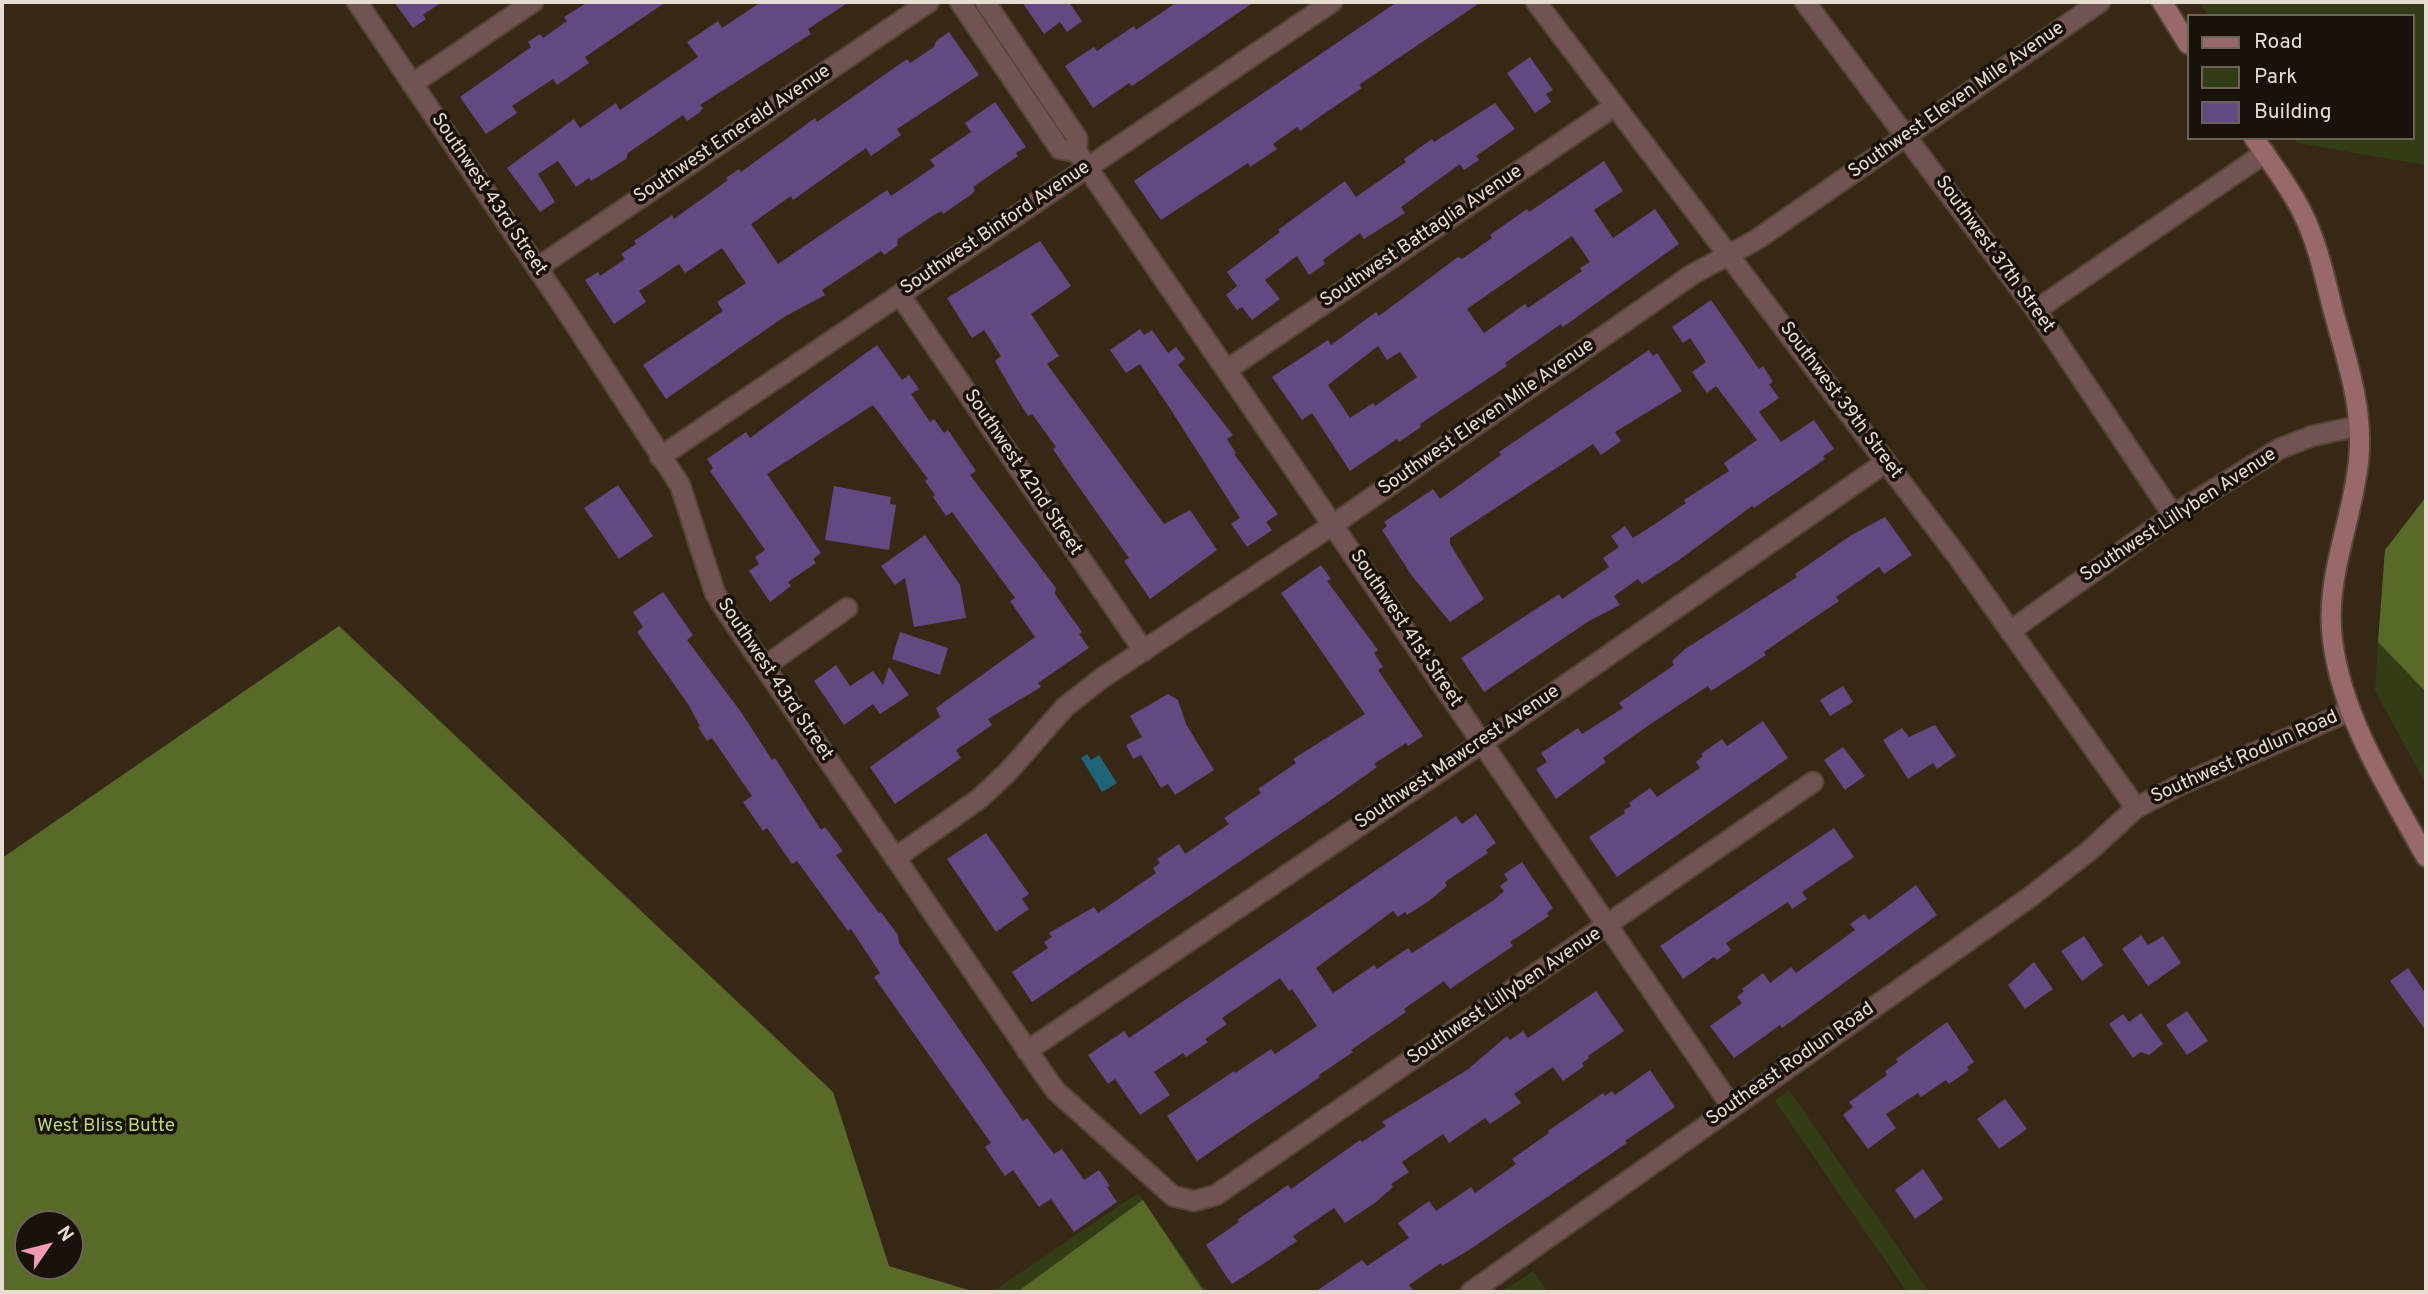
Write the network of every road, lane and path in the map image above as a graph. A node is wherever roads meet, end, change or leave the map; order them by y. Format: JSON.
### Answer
{"nodes":[{"id":1,"x":357,"y":2,"type":"edge"},
{"id":2,"x":533,"y":2,"type":"edge"},
{"id":3,"x":929,"y":2,"type":"edge"},
{"id":4,"x":960,"y":2,"type":"edge"},
{"id":5,"x":985,"y":2,"type":"edge"},
{"id":6,"x":1332,"y":2,"type":"edge"},
{"id":7,"x":1536,"y":2,"type":"edge"},
{"id":8,"x":1805,"y":2,"type":"edge"},
{"id":9,"x":2100,"y":2,"type":"edge"},
{"id":10,"x":2162,"y":2,"type":"edge"},
{"id":11,"x":2186,"y":41,"type":"edge"},
{"id":12,"x":412,"y":83,"type":"junction"},
{"id":13,"x":1615,"y":106,"type":"junction"},
{"id":14,"x":1906,"y":137,"type":"junction"},
{"id":15,"x":2259,"y":146,"type":"edge"},
{"id":16,"x":1082,"y":159,"type":"junction"},
{"id":17,"x":1727,"y":254,"type":"junction"},
{"id":18,"x":537,"y":268,"type":"junction"},
{"id":19,"x":900,"y":295,"type":"junction"},
{"id":20,"x":2036,"y":310,"type":"junction"},
{"id":21,"x":1228,"y":369,"type":"junction"},
{"id":22,"x":2359,"y":426,"type":"junction"},
{"id":23,"x":660,"y":457,"type":"junction"},
{"id":24,"x":1886,"y":462,"type":"junction"},
{"id":25,"x":2174,"y":515,"type":"junction"},
{"id":26,"x":1334,"y":524,"type":"junction"},
{"id":27,"x":847,"y":608,"type":"dead end"},
{"id":28,"x":2010,"y":631,"type":"junction"},
{"id":29,"x":1144,"y":651,"type":"junction"},
{"id":30,"x":764,"y":667,"type":"junction"},
{"id":31,"x":2350,"y":711,"type":"junction"},
{"id":32,"x":1483,"y":742,"type":"junction"},
{"id":33,"x":1813,"y":782,"type":"dead end"},
{"id":34,"x":2136,"y":808,"type":"junction"},
{"id":35,"x":2109,"y":834,"type":"joint"},
{"id":36,"x":2426,"y":857,"type":"edge"},
{"id":37,"x":895,"y":858,"type":"junction"},
{"id":38,"x":1608,"y":926,"type":"junction"},
{"id":39,"x":1027,"y":1051,"type":"junction"},
{"id":40,"x":1732,"y":1107,"type":"junction"},
{"id":41,"x":1191,"y":1201,"type":"joint"},
{"id":42,"x":1471,"y":1292,"type":"edge"}],
"edges":[{"from":1,"to":12,"type":"street","name":"Southwest 43rd Street"},
{"from":2,"to":12,"type":"street"},
{"from":3,"to":18,"type":"street","name":"Southwest Emerald Avenue"},
{"from":4,"to":16,"type":"street","name":"Southwest 41st Street"},
{"from":5,"to":16,"type":"street","name":"Southwest 41st Street"},
{"from":6,"to":16,"type":"street","name":"Southwest Binford Avenue"},
{"from":7,"to":13,"type":"street","name":"Southwest 39th Street"},
{"from":8,"to":14,"type":"street","name":"Southwest 37th Street"},
{"from":9,"to":14,"type":"street","name":"Southwest Eleven Mile Avenue"},
{"from":10,"to":11,"type":"main road"},
{"from":12,"to":18,"type":"street","name":"Southwest 43rd Street"},
{"from":13,"to":17,"type":"street","name":"Southwest 39th Street"},
{"from":13,"to":21,"type":"street","name":"Southwest Battaglia Avenue"},
{"from":14,"to":17,"type":"street","name":"Southwest Eleven Mile Avenue"},
{"from":14,"to":20,"type":"street","name":"Southwest 37th Street"},
{"from":15,"to":20,"type":"street"},
{"from":15,"to":22,"type":"main road"},
{"from":16,"to":19,"type":"street","name":"Southwest Binford Avenue"},
{"from":16,"to":21,"type":"street","name":"Southwest 41st Street"},
{"from":17,"to":24,"type":"street","name":"Southwest 39th Street"},
{"from":17,"to":26,"type":"street","name":"Southwest Eleven Mile Avenue"},
{"from":18,"to":23,"type":"street","name":"Southwest 43rd Street"},
{"from":19,"to":23,"type":"street","name":"Southwest Binford Avenue"},
{"from":19,"to":29,"type":"street","name":"Southwest 42nd Street"},
{"from":20,"to":25,"type":"street","name":"Southwest 37th Street"},
{"from":21,"to":26,"type":"street","name":"Southwest 41st Street"},
{"from":22,"to":25,"type":"street","name":"Southwest Lillyben Avenue"},
{"from":22,"to":31,"type":"main road"},
{"from":23,"to":30,"type":"street","name":"Southwest 43rd Street"},
{"from":24,"to":28,"type":"street","name":"Southwest 39th Street"},
{"from":24,"to":32,"type":"street","name":"Southwest Mawcrest Avenue"},
{"from":25,"to":28,"type":"street","name":"Southwest Lillyben Avenue"},
{"from":26,"to":29,"type":"street","name":"Southwest Eleven Mile Avenue"},
{"from":26,"to":32,"type":"street","name":"Southwest 41st Street"},
{"from":27,"to":30,"type":"street"},
{"from":28,"to":34,"type":"street","name":"Southwest 39th Street"},
{"from":29,"to":37,"type":"street","name":"Southwest Eleven Mile Avenue"},
{"from":30,"to":37,"type":"street","name":"Southwest 43rd Street"},
{"from":31,"to":34,"type":"street","name":"Southwest Rodlun Road"},
{"from":31,"to":36,"type":"main road"},
{"from":32,"to":38,"type":"street","name":"Southwest 41st Street"},
{"from":32,"to":39,"type":"street","name":"Southwest Mawcrest Avenue"},
{"from":33,"to":38,"type":"street","name":"Southwest Lillyben Avenue"},
{"from":34,"to":35,"type":"street","name":"Southwest Rodlun Road"},
{"from":35,"to":40,"type":"street","name":"Southeast Rodlun Road"},
{"from":37,"to":39,"type":"street","name":"Southwest 43rd Street"},
{"from":38,"to":40,"type":"street","name":"Southwest 41st Street"},
{"from":38,"to":41,"type":"street","name":"Southwest Lillyben Avenue"},
{"from":39,"to":41,"type":"street","name":"Southwest 43rd Street"},
{"from":40,"to":42,"type":"street","name":"Southeast Rodlun Road"}]}
